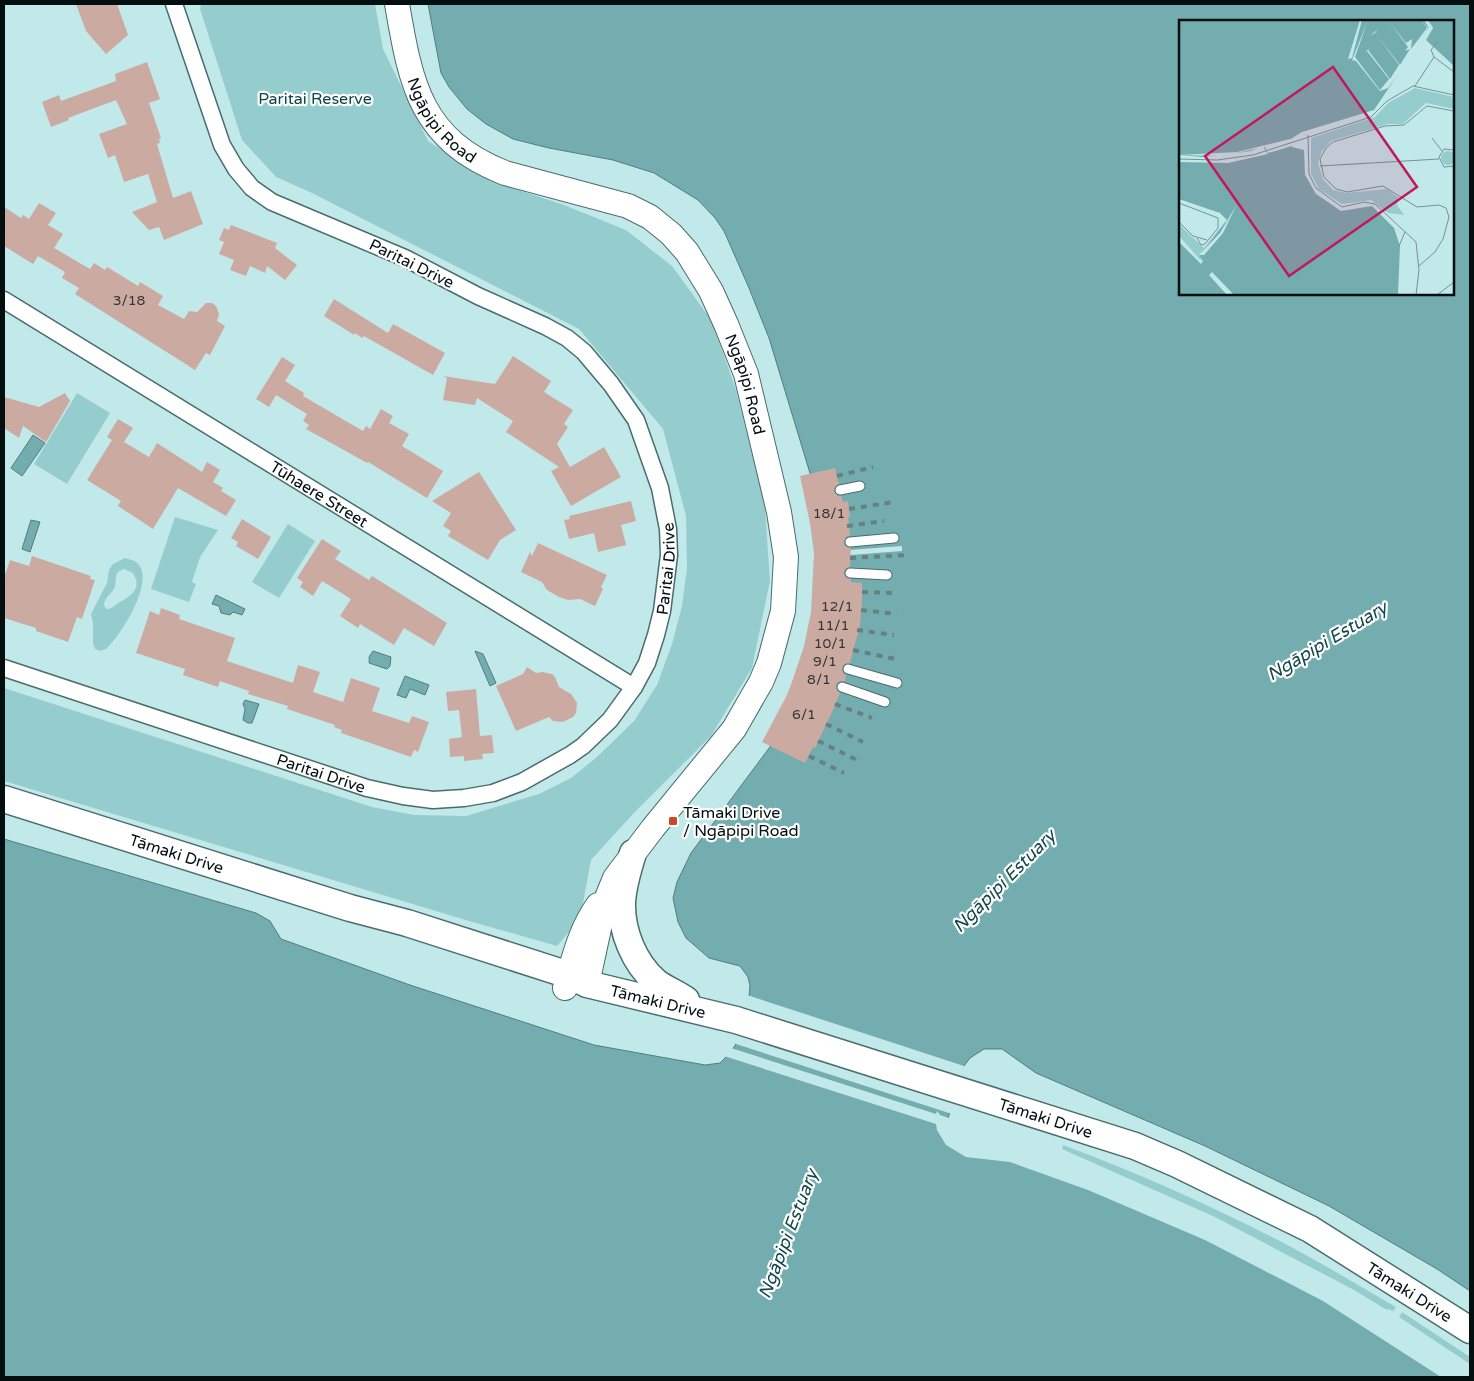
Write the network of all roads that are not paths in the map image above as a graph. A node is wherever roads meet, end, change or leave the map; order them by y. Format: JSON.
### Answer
{"nodes":[{"id":1,"x":174,"y":4,"type":"edge"},
{"id":2,"x":396,"y":4,"type":"edge"},
{"id":3,"x":4,"y":300,"type":"edge"},
{"id":4,"x":860,"y":486,"type":"dead end"},
{"id":5,"x":840,"y":490,"type":"dead end"},
{"id":6,"x":894,"y":538,"type":"dead end"},
{"id":7,"x":850,"y":542,"type":"dead end"},
{"id":8,"x":850,"y":573,"type":"dead end"},
{"id":9,"x":887,"y":574,"type":"dead end"},
{"id":10,"x":4,"y":668,"type":"edge"},
{"id":11,"x":848,"y":669,"type":"dead end"},
{"id":12,"x":897,"y":683,"type":"dead end"},
{"id":13,"x":842,"y":687,"type":"dead end"},
{"id":14,"x":634,"y":688,"type":"junction"},
{"id":15,"x":885,"y":702,"type":"dead end"},
{"id":16,"x":4,"y":799,"type":"edge"},
{"id":17,"x":634,"y":853,"type":"junction"},
{"id":18,"x":574,"y":982,"type":"junction"},
{"id":19,"x":703,"y":1011,"type":"junction"},
{"id":20,"x":1470,"y":1330,"type":"edge"}],
"edges":[{"from":1,"to":14,"type":"street","name":"Paritai Drive"},
{"from":2,"to":17,"type":"main road","name":"Ngāpipi Road"},
{"from":3,"to":14,"type":"street","name":"Tūhaere Street"},
{"from":4,"to":5,"type":"lane"},
{"from":6,"to":7,"type":"lane"},
{"from":8,"to":9,"type":"lane"},
{"from":10,"to":14,"type":"street","name":"Paritai Drive"},
{"from":11,"to":12,"type":"lane"},
{"from":13,"to":15,"type":"lane"},
{"from":16,"to":18,"type":"main road","name":"Tāmaki Drive"},
{"from":17,"to":18,"type":"main road","name":"Ngāpipi Road"},
{"from":17,"to":19,"type":"main road"},
{"from":18,"to":19,"type":"main road","name":"Tāmaki Drive"},
{"from":19,"to":20,"type":"main road","name":"Tāmaki Drive"}]}
